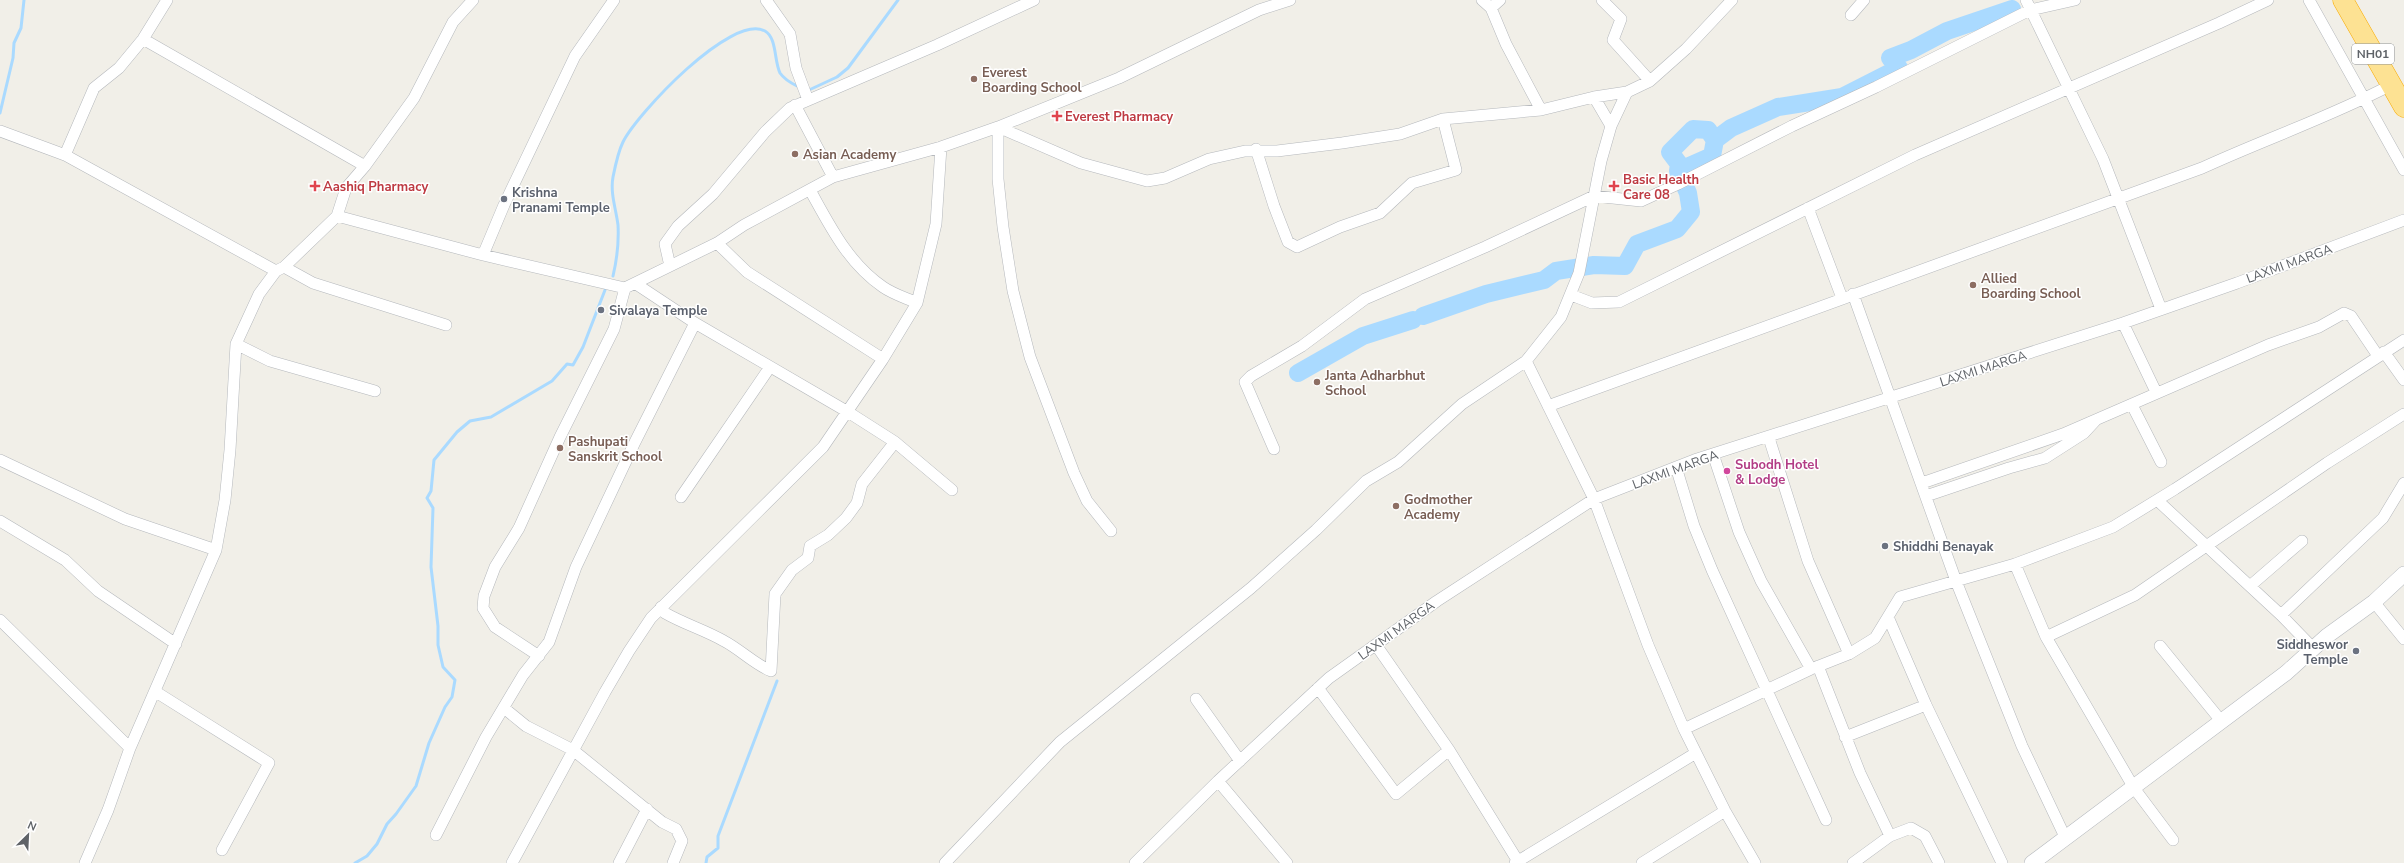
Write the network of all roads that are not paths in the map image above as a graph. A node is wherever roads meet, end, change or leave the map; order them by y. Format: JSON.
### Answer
{"nodes":[{"id":1,"x":167,"y":0,"type":"edge"},
{"id":2,"x":473,"y":0,"type":"edge"},
{"id":3,"x":614,"y":0,"type":"edge"},
{"id":4,"x":766,"y":0,"type":"edge"},
{"id":5,"x":1034,"y":0,"type":"edge"},
{"id":6,"x":1290,"y":0,"type":"edge"},
{"id":7,"x":1482,"y":0,"type":"edge"},
{"id":8,"x":1500,"y":0,"type":"edge"},
{"id":9,"x":1602,"y":0,"type":"edge"},
{"id":10,"x":1732,"y":0,"type":"edge"},
{"id":11,"x":1864,"y":0,"type":"edge"},
{"id":12,"x":2075,"y":0,"type":"edge"},
{"id":13,"x":2268,"y":0,"type":"edge"},
{"id":14,"x":2309,"y":0,"type":"edge"},
{"id":15,"x":2343,"y":0,"type":"edge"},
{"id":16,"x":2028,"y":5,"type":"edge"},
{"id":17,"x":1491,"y":8,"type":"junction"},
{"id":18,"x":1851,"y":15,"type":"dead end"},
{"id":19,"x":143,"y":39,"type":"junction"},
{"id":20,"x":1650,"y":81,"type":"junction"},
{"id":21,"x":2391,"y":85,"type":"junction"},
{"id":22,"x":2070,"y":87,"type":"junction"},
{"id":23,"x":1627,"y":92,"type":"junction"},
{"id":24,"x":1594,"y":97,"type":"junction"},
{"id":25,"x":2365,"y":99,"type":"junction"},
{"id":26,"x":808,"y":100,"type":"junction"},
{"id":27,"x":795,"y":104,"type":"junction"},
{"id":28,"x":2404,"y":107,"type":"edge"},
{"id":29,"x":1541,"y":110,"type":"junction"},
{"id":30,"x":1443,"y":119,"type":"junction"},
{"id":31,"x":1611,"y":126,"type":"junction"},
{"id":32,"x":998,"y":127,"type":"junction"},
{"id":33,"x":0,"y":131,"type":"edge"},
{"id":34,"x":940,"y":147,"type":"junction"},
{"id":35,"x":1256,"y":149,"type":"junction"},
{"id":36,"x":65,"y":155,"type":"junction"},
{"id":37,"x":365,"y":166,"type":"junction"},
{"id":38,"x":2404,"y":170,"type":"edge"},
{"id":39,"x":832,"y":177,"type":"junction"},
{"id":40,"x":810,"y":190,"type":"junction"},
{"id":41,"x":1594,"y":196,"type":"junction"},
{"id":42,"x":2118,"y":198,"type":"junction"},
{"id":43,"x":1808,"y":208,"type":"junction"},
{"id":44,"x":337,"y":216,"type":"junction"},
{"id":45,"x":2404,"y":220,"type":"edge"},
{"id":46,"x":717,"y":243,"type":"junction"},
{"id":47,"x":483,"y":255,"type":"junction"},
{"id":48,"x":670,"y":266,"type":"junction"},
{"id":49,"x":280,"y":269,"type":"junction"},
{"id":50,"x":636,"y":284,"type":"junction"},
{"id":51,"x":625,"y":288,"type":"junction"},
{"id":52,"x":1853,"y":294,"type":"junction"},
{"id":53,"x":1571,"y":295,"type":"junction"},
{"id":54,"x":1842,"y":298,"type":"junction"},
{"id":55,"x":916,"y":303,"type":"junction"},
{"id":56,"x":2161,"y":309,"type":"junction"},
{"id":57,"x":695,"y":323,"type":"junction"},
{"id":58,"x":2123,"y":323,"type":"junction"},
{"id":59,"x":446,"y":325,"type":"dead end"},
{"id":60,"x":2404,"y":340,"type":"edge"},
{"id":61,"x":236,"y":344,"type":"junction"},
{"id":62,"x":2381,"y":354,"type":"junction"},
{"id":63,"x":884,"y":359,"type":"junction"},
{"id":64,"x":1526,"y":361,"type":"junction"},
{"id":65,"x":770,"y":367,"type":"junction"},
{"id":66,"x":2404,"y":380,"type":"edge"},
{"id":67,"x":375,"y":391,"type":"dead end"},
{"id":68,"x":2156,"y":392,"type":"junction"},
{"id":69,"x":1891,"y":397,"type":"junction"},
{"id":70,"x":2132,"y":405,"type":"junction"},
{"id":71,"x":1548,"y":406,"type":"junction"},
{"id":72,"x":848,"y":412,"type":"junction"},
{"id":73,"x":2404,"y":414,"type":"edge"},
{"id":74,"x":2096,"y":418,"type":"junction"},
{"id":75,"x":1769,"y":438,"type":"junction"},
{"id":76,"x":895,"y":442,"type":"junction"},
{"id":77,"x":1274,"y":449,"type":"dead end"},
{"id":78,"x":1713,"y":454,"type":"junction"},
{"id":79,"x":0,"y":460,"type":"edge"},
{"id":80,"x":2161,"y":462,"type":"dead end"},
{"id":81,"x":1676,"y":467,"type":"junction"},
{"id":82,"x":1922,"y":483,"type":"junction"},
{"id":83,"x":2404,"y":483,"type":"edge"},
{"id":84,"x":952,"y":490,"type":"dead end"},
{"id":85,"x":1926,"y":496,"type":"junction"},
{"id":86,"x":681,"y":497,"type":"dead end"},
{"id":87,"x":1594,"y":500,"type":"junction"},
{"id":88,"x":2157,"y":500,"type":"junction"},
{"id":89,"x":0,"y":521,"type":"edge"},
{"id":90,"x":1112,"y":531,"type":"dead end"},
{"id":91,"x":2302,"y":541,"type":"dead end"},
{"id":92,"x":2208,"y":547,"type":"junction"},
{"id":93,"x":216,"y":550,"type":"junction"},
{"id":94,"x":2015,"y":564,"type":"junction"},
{"id":95,"x":2404,"y":574,"type":"edge"},
{"id":96,"x":1956,"y":581,"type":"junction"},
{"id":97,"x":2250,"y":586,"type":"junction"},
{"id":98,"x":2374,"y":602,"type":"junction"},
{"id":99,"x":661,"y":607,"type":"junction"},
{"id":100,"x":2281,"y":615,"type":"junction"},
{"id":101,"x":1888,"y":617,"type":"junction"},
{"id":102,"x":0,"y":620,"type":"edge"},
{"id":103,"x":2046,"y":637,"type":"junction"},
{"id":104,"x":2404,"y":639,"type":"edge"},
{"id":105,"x":176,"y":644,"type":"junction"},
{"id":106,"x":1376,"y":645,"type":"junction"},
{"id":107,"x":2160,"y":646,"type":"dead end"},
{"id":108,"x":2313,"y":648,"type":"junction"},
{"id":109,"x":1849,"y":654,"type":"junction"},
{"id":110,"x":539,"y":656,"type":"junction"},
{"id":111,"x":1814,"y":667,"type":"junction"},
{"id":112,"x":1318,"y":688,"type":"junction"},
{"id":113,"x":1766,"y":691,"type":"junction"},
{"id":114,"x":156,"y":692,"type":"junction"},
{"id":115,"x":1196,"y":699,"type":"dead end"},
{"id":116,"x":1926,"y":705,"type":"junction"},
{"id":117,"x":504,"y":708,"type":"junction"},
{"id":118,"x":2222,"y":722,"type":"junction"},
{"id":119,"x":1684,"y":729,"type":"junction"},
{"id":120,"x":1846,"y":737,"type":"junction"},
{"id":121,"x":130,"y":748,"type":"junction"},
{"id":122,"x":573,"y":750,"type":"junction"},
{"id":123,"x":1449,"y":750,"type":"junction"},
{"id":124,"x":1696,"y":753,"type":"junction"},
{"id":125,"x":1240,"y":760,"type":"junction"},
{"id":126,"x":1218,"y":781,"type":"junction"},
{"id":127,"x":2134,"y":788,"type":"junction"},
{"id":128,"x":647,"y":809,"type":"junction"},
{"id":129,"x":1725,"y":811,"type":"junction"},
{"id":130,"x":1826,"y":820,"type":"dead end"},
{"id":131,"x":436,"y":835,"type":"dead end"},
{"id":132,"x":1890,"y":836,"type":"junction"},
{"id":133,"x":2066,"y":839,"type":"junction"},
{"id":134,"x":2173,"y":840,"type":"dead end"},
{"id":135,"x":222,"y":850,"type":"dead end"},
{"id":136,"x":1517,"y":862,"type":"edge"},
{"id":137,"x":1750,"y":862,"type":"edge"},
{"id":138,"x":85,"y":863,"type":"edge"},
{"id":139,"x":512,"y":863,"type":"edge"},
{"id":140,"x":619,"y":863,"type":"edge"},
{"id":141,"x":674,"y":863,"type":"edge"},
{"id":142,"x":944,"y":863,"type":"edge"},
{"id":143,"x":1135,"y":863,"type":"edge"},
{"id":144,"x":1287,"y":863,"type":"edge"},
{"id":145,"x":1642,"y":863,"type":"edge"},
{"id":146,"x":1853,"y":863,"type":"edge"},
{"id":147,"x":1939,"y":863,"type":"edge"},
{"id":148,"x":2002,"y":863,"type":"edge"},
{"id":149,"x":2032,"y":863,"type":"edge"}],
"edges":[{"from":1,"to":19,"type":"street"},
{"from":2,"to":37,"type":"street"},
{"from":3,"to":47,"type":"street"},
{"from":4,"to":26,"type":"street"},
{"from":5,"to":26,"type":"street"},
{"from":6,"to":32,"type":"street"},
{"from":7,"to":17,"type":"street"},
{"from":8,"to":17,"type":"street"},
{"from":9,"to":20,"type":"street"},
{"from":10,"to":20,"type":"street"},
{"from":11,"to":18,"type":"street"},
{"from":12,"to":16,"type":"street"},
{"from":13,"to":22,"type":"street"},
{"from":14,"to":25,"type":"street"},
{"from":15,"to":21,"type":"highway","number":"NH01"},
{"from":16,"to":22,"type":"street"},
{"from":16,"to":41,"type":"street"},
{"from":17,"to":29,"type":"street"},
{"from":19,"to":36,"type":"street"},
{"from":19,"to":37,"type":"street"},
{"from":20,"to":23,"type":"street"},
{"from":21,"to":25,"type":"street"},
{"from":21,"to":28,"type":"highway","number":"NH01"},
{"from":22,"to":42,"type":"street"},
{"from":22,"to":43,"type":"street"},
{"from":23,"to":24,"type":"street"},
{"from":23,"to":31,"type":"street"},
{"from":24,"to":29,"type":"street"},
{"from":24,"to":31,"type":"street"},
{"from":25,"to":38,"type":"street"},
{"from":25,"to":42,"type":"street"},
{"from":26,"to":27,"type":"street"},
{"from":27,"to":39,"type":"street"},
{"from":27,"to":48,"type":"street"},
{"from":29,"to":30,"type":"street"},
{"from":30,"to":35,"type":"street"},
{"from":30,"to":35,"type":"street"},
{"from":31,"to":41,"type":"street"},
{"from":32,"to":34,"type":"street"},
{"from":32,"to":35,"type":"street"},
{"from":32,"to":90,"type":"street"},
{"from":33,"to":36,"type":"street"},
{"from":34,"to":39,"type":"street"},
{"from":34,"to":55,"type":"street"},
{"from":36,"to":49,"type":"street"},
{"from":37,"to":44,"type":"street"},
{"from":39,"to":40,"type":"street"},
{"from":40,"to":46,"type":"street"},
{"from":40,"to":55,"type":"street"},
{"from":41,"to":53,"type":"street"},
{"from":41,"to":77,"type":"street"},
{"from":42,"to":52,"type":"street"},
{"from":42,"to":56,"type":"street"},
{"from":43,"to":53,"type":"street"},
{"from":43,"to":54,"type":"street"},
{"from":44,"to":47,"type":"street"},
{"from":44,"to":49,"type":"street"},
{"from":45,"to":56,"type":"street","name":"LAXMI MARGA"},
{"from":46,"to":48,"type":"street"},
{"from":46,"to":63,"type":"street"},
{"from":47,"to":51,"type":"street"},
{"from":48,"to":50,"type":"street"},
{"from":49,"to":59,"type":"street"},
{"from":49,"to":61,"type":"street"},
{"from":50,"to":51,"type":"street"},
{"from":50,"to":57,"type":"street"},
{"from":51,"to":110,"type":"street"},
{"from":52,"to":54,"type":"street"},
{"from":52,"to":69,"type":"street"},
{"from":53,"to":64,"type":"street"},
{"from":54,"to":71,"type":"street"},
{"from":55,"to":63,"type":"street"},
{"from":56,"to":58,"type":"street","name":"LAXMI MARGA"},
{"from":57,"to":65,"type":"street"},
{"from":57,"to":110,"type":"street"},
{"from":58,"to":68,"type":"street"},
{"from":58,"to":69,"type":"street","name":"LAXMI MARGA"},
{"from":60,"to":62,"type":"street"},
{"from":61,"to":67,"type":"street"},
{"from":61,"to":93,"type":"street"},
{"from":62,"to":66,"type":"street"},
{"from":62,"to":68,"type":"street"},
{"from":62,"to":88,"type":"street"},
{"from":63,"to":72,"type":"street"},
{"from":64,"to":71,"type":"street"},
{"from":64,"to":142,"type":"street"},
{"from":65,"to":72,"type":"street"},
{"from":65,"to":86,"type":"street"},
{"from":68,"to":70,"type":"street"},
{"from":69,"to":75,"type":"street","name":"LAXMI MARGA"},
{"from":69,"to":82,"type":"street"},
{"from":70,"to":74,"type":"street"},
{"from":70,"to":80,"type":"street"},
{"from":71,"to":87,"type":"street"},
{"from":72,"to":76,"type":"street"},
{"from":72,"to":99,"type":"street"},
{"from":73,"to":92,"type":"street"},
{"from":74,"to":82,"type":"street"},
{"from":74,"to":85,"type":"street"},
{"from":75,"to":78,"type":"street","name":"LAXMI MARGA"},
{"from":75,"to":109,"type":"street"},
{"from":76,"to":84,"type":"street"},
{"from":76,"to":99,"type":"street"},
{"from":78,"to":81,"type":"street","name":"LAXMI MARGA"},
{"from":78,"to":111,"type":"street"},
{"from":79,"to":93,"type":"street"},
{"from":81,"to":87,"type":"street","name":"LAXMI MARGA"},
{"from":81,"to":113,"type":"street"},
{"from":82,"to":85,"type":"street"},
{"from":83,"to":100,"type":"street"},
{"from":85,"to":96,"type":"street"},
{"from":87,"to":106,"type":"street","name":"LAXMI MARGA"},
{"from":87,"to":119,"type":"street"},
{"from":88,"to":92,"type":"street"},
{"from":88,"to":94,"type":"street"},
{"from":89,"to":105,"type":"street"},
{"from":91,"to":97,"type":"street"},
{"from":92,"to":97,"type":"street"},
{"from":92,"to":103,"type":"street"},
{"from":93,"to":105,"type":"street"},
{"from":94,"to":96,"type":"street"},
{"from":94,"to":103,"type":"street"},
{"from":95,"to":98,"type":"street"},
{"from":96,"to":101,"type":"street"},
{"from":96,"to":133,"type":"street"},
{"from":97,"to":100,"type":"street"},
{"from":98,"to":104,"type":"street"},
{"from":98,"to":108,"type":"street"},
{"from":99,"to":122,"type":"street"},
{"from":100,"to":108,"type":"street"},
{"from":101,"to":109,"type":"street"},
{"from":101,"to":116,"type":"street"},
{"from":102,"to":121,"type":"street"},
{"from":103,"to":127,"type":"street"},
{"from":105,"to":114,"type":"street"},
{"from":106,"to":112,"type":"street","name":"LAXMI MARGA"},
{"from":106,"to":123,"type":"street"},
{"from":107,"to":118,"type":"street"},
{"from":108,"to":118,"type":"street"},
{"from":109,"to":111,"type":"street"},
{"from":110,"to":117,"type":"street"},
{"from":111,"to":113,"type":"street"},
{"from":111,"to":120,"type":"street"},
{"from":112,"to":123,"type":"street"},
{"from":112,"to":125,"type":"street","name":"LAXMI MARGA"},
{"from":113,"to":119,"type":"street"},
{"from":113,"to":130,"type":"street"},
{"from":114,"to":121,"type":"street"},
{"from":114,"to":135,"type":"street"},
{"from":115,"to":125,"type":"street"},
{"from":116,"to":120,"type":"street"},
{"from":116,"to":148,"type":"street"},
{"from":117,"to":122,"type":"street"},
{"from":117,"to":131,"type":"street"},
{"from":118,"to":127,"type":"street"},
{"from":119,"to":124,"type":"street"},
{"from":120,"to":132,"type":"street"},
{"from":121,"to":138,"type":"street"},
{"from":122,"to":128,"type":"street"},
{"from":122,"to":139,"type":"street"},
{"from":123,"to":136,"type":"street"},
{"from":124,"to":129,"type":"street"},
{"from":124,"to":136,"type":"street"},
{"from":125,"to":126,"type":"street","name":"LAXMI MARGA"},
{"from":126,"to":143,"type":"street","name":"LAXMI MARGA"},
{"from":126,"to":144,"type":"street"},
{"from":127,"to":133,"type":"street"},
{"from":127,"to":134,"type":"street"},
{"from":128,"to":140,"type":"street"},
{"from":128,"to":141,"type":"street"},
{"from":129,"to":137,"type":"street"},
{"from":129,"to":145,"type":"street"},
{"from":132,"to":146,"type":"street"},
{"from":132,"to":147,"type":"street"},
{"from":133,"to":149,"type":"street"}]}
